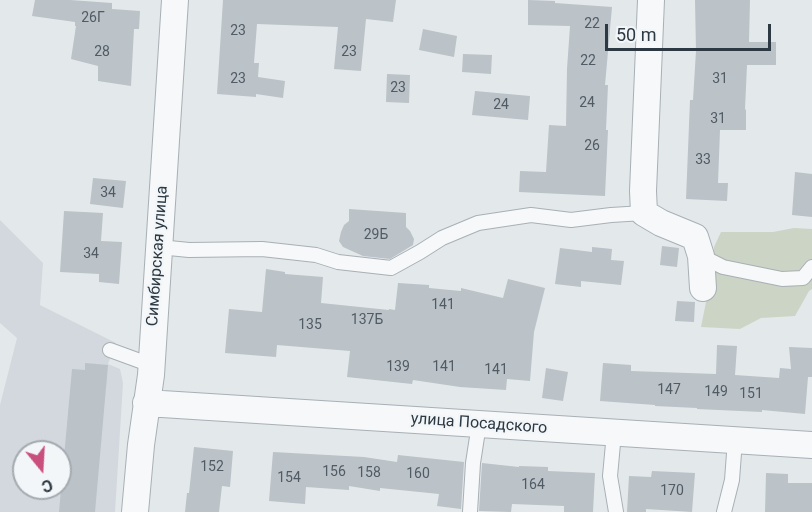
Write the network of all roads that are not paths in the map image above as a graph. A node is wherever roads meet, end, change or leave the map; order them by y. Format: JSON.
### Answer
{"nodes":[{"id":1,"x":175,"y":0,"type":"edge"},
{"id":2,"x":651,"y":0,"type":"edge"},
{"id":3,"x":644,"y":213,"type":"junction"},
{"id":4,"x":159,"y":247,"type":"junction"},
{"id":5,"x":701,"y":256,"type":"junction"},
{"id":6,"x":812,"y":267,"type":"edge"},
{"id":7,"x":703,"y":288,"type":"dead end"},
{"id":8,"x":110,"y":350,"type":"dead end"},
{"id":9,"x":151,"y":365,"type":"junction"},
{"id":10,"x":146,"y":404,"type":"junction"},
{"id":11,"x":479,"y":424,"type":"junction"},
{"id":12,"x":614,"y":433,"type":"junction"},
{"id":13,"x":735,"y":440,"type":"junction"},
{"id":14,"x":812,"y":445,"type":"edge"},
{"id":15,"x":135,"y":512,"type":"edge"},
{"id":16,"x":470,"y":512,"type":"edge"},
{"id":17,"x":616,"y":512,"type":"edge"},
{"id":18,"x":724,"y":512,"type":"edge"}],
"edges":[{"from":1,"to":4,"type":"street","name":"Симбирская улица"},
{"from":2,"to":3,"type":"street"},
{"from":3,"to":4,"type":"lane"},
{"from":3,"to":5,"type":"street"},
{"from":4,"to":9,"type":"street","name":"Симбирская улица"},
{"from":5,"to":6,"type":"lane"},
{"from":5,"to":7,"type":"street"},
{"from":8,"to":9,"type":"lane"},
{"from":9,"to":10,"type":"street","name":"Симбирская улица"},
{"from":10,"to":11,"type":"street","name":"улица Посадского"},
{"from":10,"to":15,"type":"street","name":"Симбирская улица"},
{"from":11,"to":12,"type":"street","name":"улица Посадского"},
{"from":11,"to":16,"type":"lane"},
{"from":12,"to":13,"type":"street","name":"улица Посадского"},
{"from":12,"to":17,"type":"lane"},
{"from":13,"to":14,"type":"street","name":"улица Посадского"},
{"from":13,"to":18,"type":"lane"}]}
